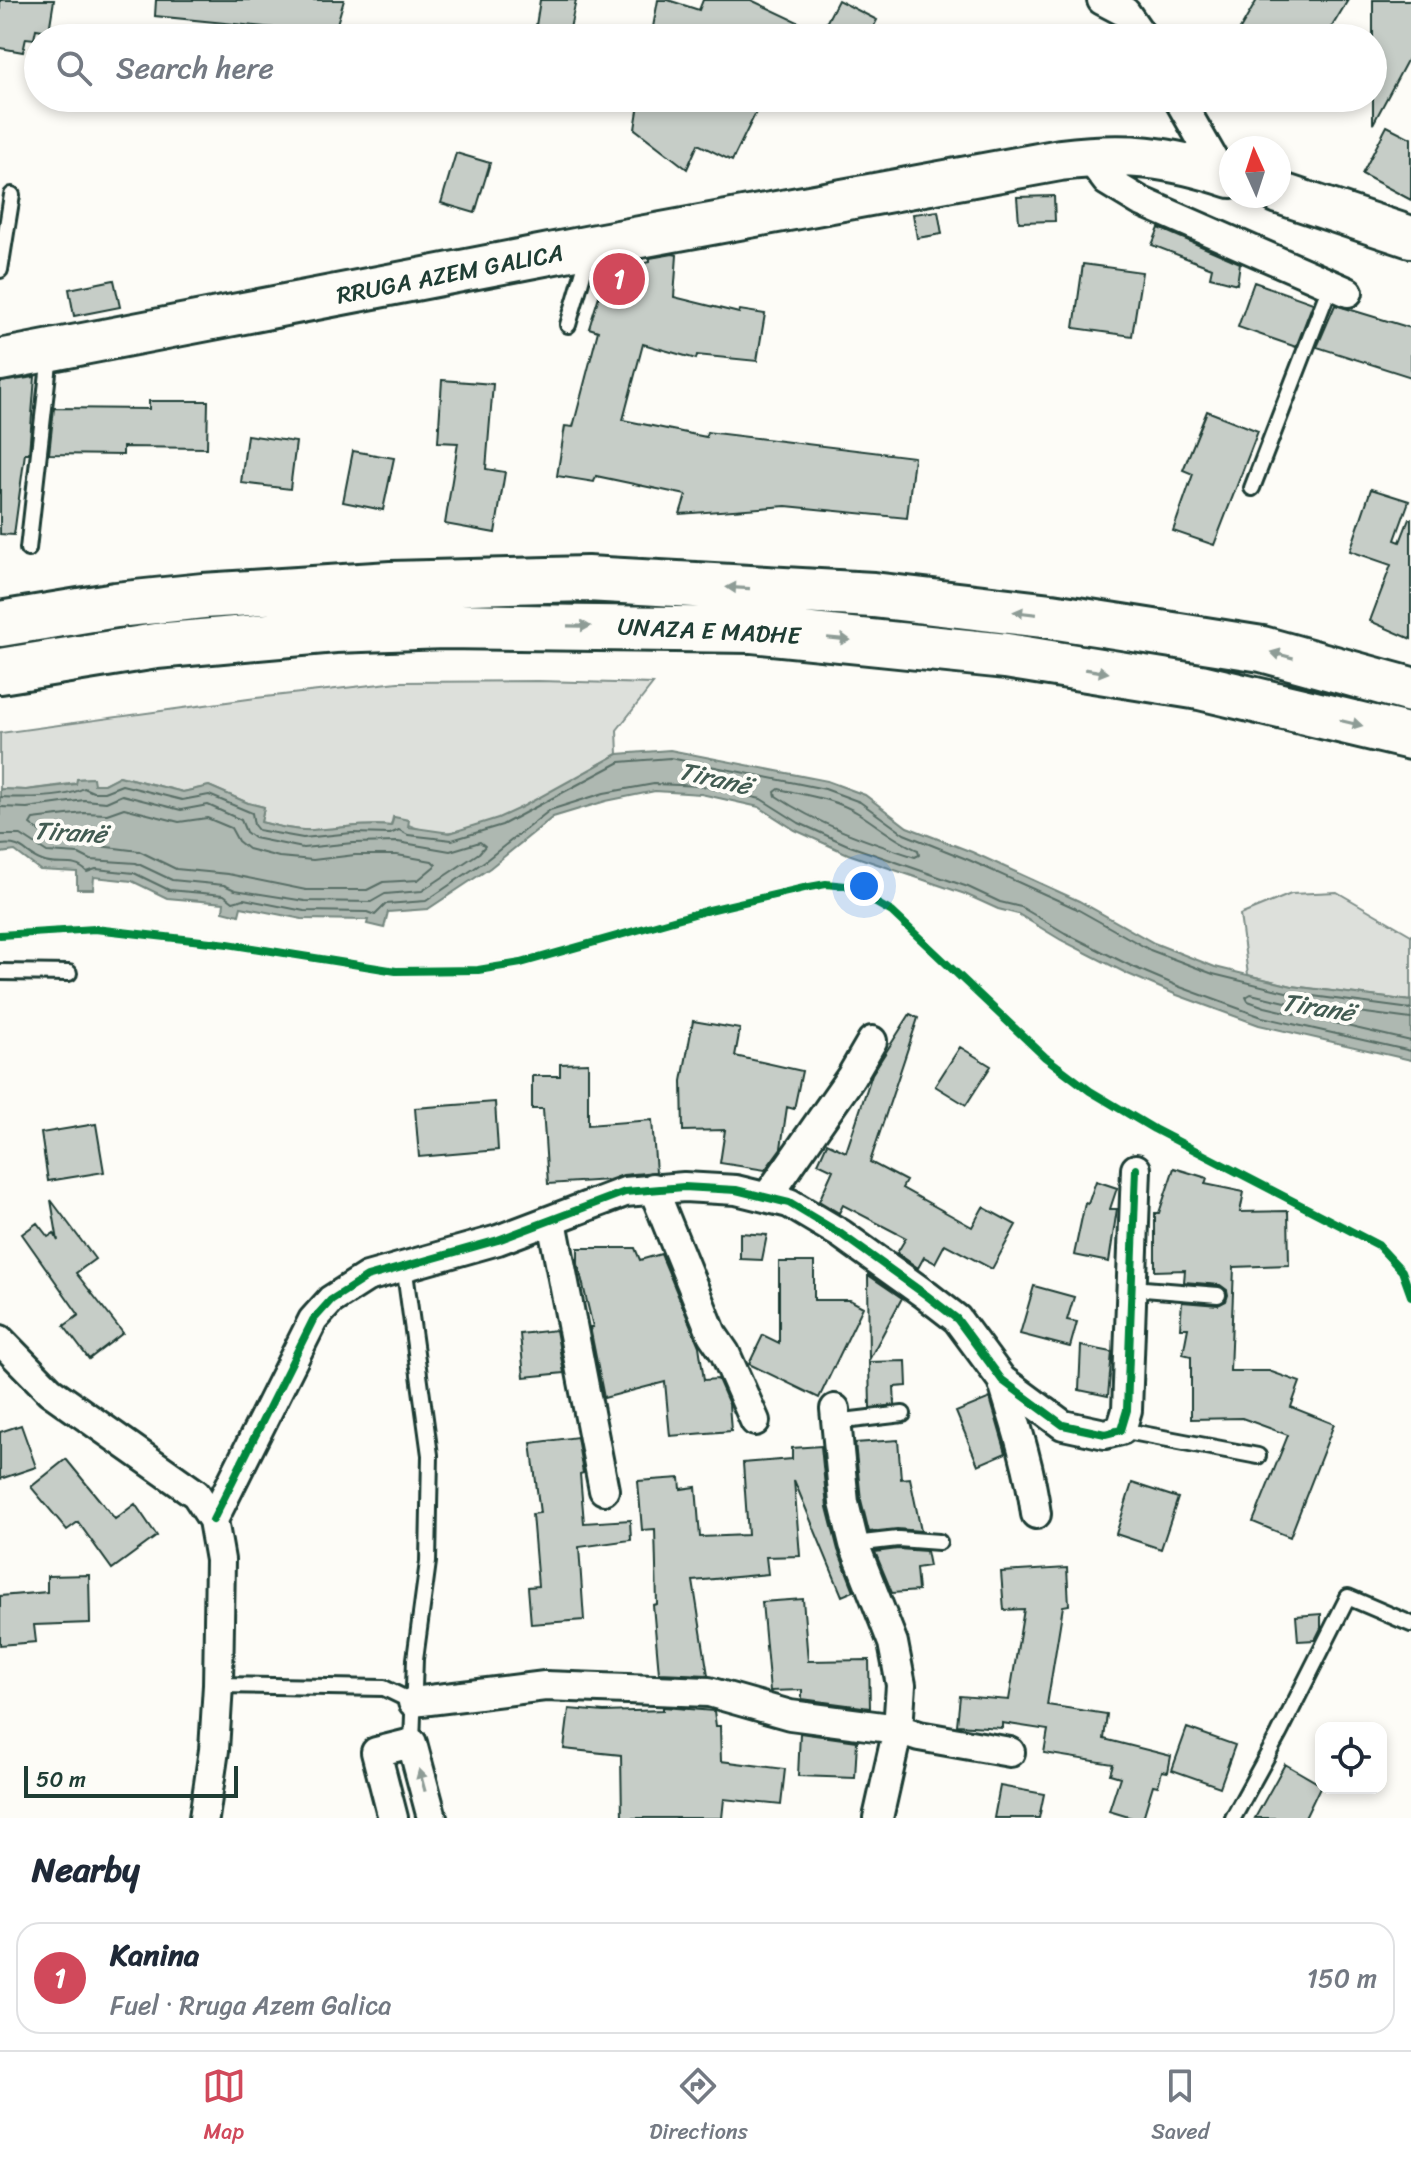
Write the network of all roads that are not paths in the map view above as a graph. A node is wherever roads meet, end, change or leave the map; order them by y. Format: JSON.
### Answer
{"nodes":[{"id":1,"x":1102,"y":0,"type":"edge"},
{"id":2,"x":1133,"y":24,"type":"edge"},
{"id":3,"x":1187,"y":112,"type":"edge"},
{"id":4,"x":1088,"y":156,"type":"junction"},
{"id":5,"x":1219,"y":164,"type":"edge"},
{"id":6,"x":1219,"y":173,"type":"edge"},
{"id":7,"x":12,"y":195,"type":"dead end"},
{"id":8,"x":1291,"y":196,"type":"edge"},
{"id":9,"x":1408,"y":229,"type":"edge"},
{"id":10,"x":591,"y":246,"type":"junction"},
{"id":11,"x":0,"y":270,"type":"edge"},
{"id":12,"x":1339,"y":289,"type":"joint"},
{"id":13,"x":568,"y":325,"type":"dead end"},
{"id":14,"x":50,"y":352,"type":"junction"},
{"id":15,"x":0,"y":360,"type":"edge"},
{"id":16,"x":1252,"y":488,"type":"dead end"},
{"id":17,"x":28,"y":549,"type":"dead end"},
{"id":18,"x":484,"y":580,"type":"junction"},
{"id":19,"x":0,"y":597,"type":"edge"},
{"id":20,"x":0,"y":624,"type":"edge"},
{"id":21,"x":532,"y":627,"type":"junction"},
{"id":22,"x":0,"y":671,"type":"edge"},
{"id":23,"x":1411,"y":690,"type":"edge"},
{"id":24,"x":0,"y":695,"type":"edge"},
{"id":25,"x":1411,"y":737,"type":"edge"},
{"id":26,"x":0,"y":972,"type":"edge"},
{"id":27,"x":69,"y":973,"type":"dead end"},
{"id":28,"x":872,"y":1041,"type":"dead end"},
{"id":29,"x":1136,"y":1169,"type":"dead end"},
{"id":30,"x":653,"y":1188,"type":"junction"},
{"id":31,"x":768,"y":1196,"type":"junction"},
{"id":32,"x":552,"y":1221,"type":"junction"},
{"id":33,"x":404,"y":1265,"type":"junction"},
{"id":34,"x":1132,"y":1288,"type":"junction"},
{"id":35,"x":1218,"y":1295,"type":"dead end"},
{"id":36,"x":0,"y":1340,"type":"edge"},
{"id":37,"x":1002,"y":1380,"type":"junction"},
{"id":38,"x":903,"y":1414,"type":"dead end"},
{"id":39,"x":835,"y":1415,"type":"joint"},
{"id":40,"x":755,"y":1421,"type":"dead end"},
{"id":41,"x":1121,"y":1430,"type":"junction"},
{"id":42,"x":1258,"y":1456,"type":"dead end"},
{"id":43,"x":604,"y":1490,"type":"dead end"},
{"id":44,"x":1036,"y":1514,"type":"dead end"},
{"id":45,"x":213,"y":1520,"type":"junction"},
{"id":46,"x":939,"y":1542,"type":"dead end"},
{"id":47,"x":854,"y":1544,"type":"junction"},
{"id":48,"x":1411,"y":1624,"type":"edge"},
{"id":49,"x":218,"y":1685,"type":"junction"},
{"id":50,"x":413,"y":1702,"type":"junction"},
{"id":51,"x":898,"y":1729,"type":"junction"},
{"id":52,"x":412,"y":1743,"type":"junction"},
{"id":53,"x":1010,"y":1752,"type":"dead end"},
{"id":54,"x":204,"y":1818,"type":"edge"},
{"id":55,"x":393,"y":1818,"type":"edge"},
{"id":56,"x":432,"y":1818,"type":"edge"},
{"id":57,"x":878,"y":1818,"type":"edge"},
{"id":58,"x":1233,"y":1818,"type":"edge"}],
"edges":[{"from":1,"to":2,"type":"street"},
{"from":3,"to":5,"type":"street"},
{"from":4,"to":6,"type":"main road","name":"RRUGA AZEM GALICA"},
{"from":4,"to":10,"type":"main road","name":"RRUGA AZEM GALICA"},
{"from":4,"to":12,"type":"street"},
{"from":7,"to":11,"type":"lane"},
{"from":8,"to":9,"type":"main road"},
{"from":10,"to":13,"type":"lane"},
{"from":10,"to":14,"type":"main road","name":"RRUGA AZEM GALICA"},
{"from":12,"to":16,"type":"lane"},
{"from":14,"to":15,"type":"main road","name":"RRUGA AZEM GALICA"},
{"from":14,"to":17,"type":"lane"},
{"from":18,"to":19,"type":"highway"},
{"from":18,"to":20,"type":"highway","name":"UNAZA E MADHE"},
{"from":23,"to":18,"type":"highway","name":"UNAZA E MADHE","one_way":true},
{"from":21,"to":22,"type":"highway","name":"UNAZA E MADHE"},
{"from":21,"to":24,"type":"highway"},
{"from":21,"to":25,"type":"highway","name":"UNAZA E MADHE","one_way":true},
{"from":26,"to":27,"type":"lane"},
{"from":28,"to":31,"type":"street"},
{"from":29,"to":34,"type":"street"},
{"from":30,"to":31,"type":"street"},
{"from":30,"to":32,"type":"street"},
{"from":30,"to":40,"type":"street"},
{"from":31,"to":37,"type":"street"},
{"from":32,"to":33,"type":"street"},
{"from":32,"to":43,"type":"street"},
{"from":33,"to":45,"type":"street"},
{"from":33,"to":50,"type":"lane"},
{"from":34,"to":35,"type":"lane"},
{"from":34,"to":41,"type":"street"},
{"from":36,"to":45,"type":"street"},
{"from":37,"to":41,"type":"street"},
{"from":37,"to":44,"type":"street"},
{"from":38,"to":39,"type":"lane"},
{"from":39,"to":47,"type":"street"},
{"from":41,"to":42,"type":"lane"},
{"from":45,"to":49,"type":"street"},
{"from":46,"to":47,"type":"lane"},
{"from":47,"to":51,"type":"street"},
{"from":48,"to":58,"type":"lane"},
{"from":49,"to":50,"type":"lane"},
{"from":49,"to":54,"type":"street"},
{"from":50,"to":51,"type":"street"},
{"from":50,"to":52,"type":"lane"},
{"from":51,"to":53,"type":"street"},
{"from":51,"to":57,"type":"street"},
{"from":52,"to":55,"type":"street"},
{"from":56,"to":52,"type":"street","one_way":true}]}
